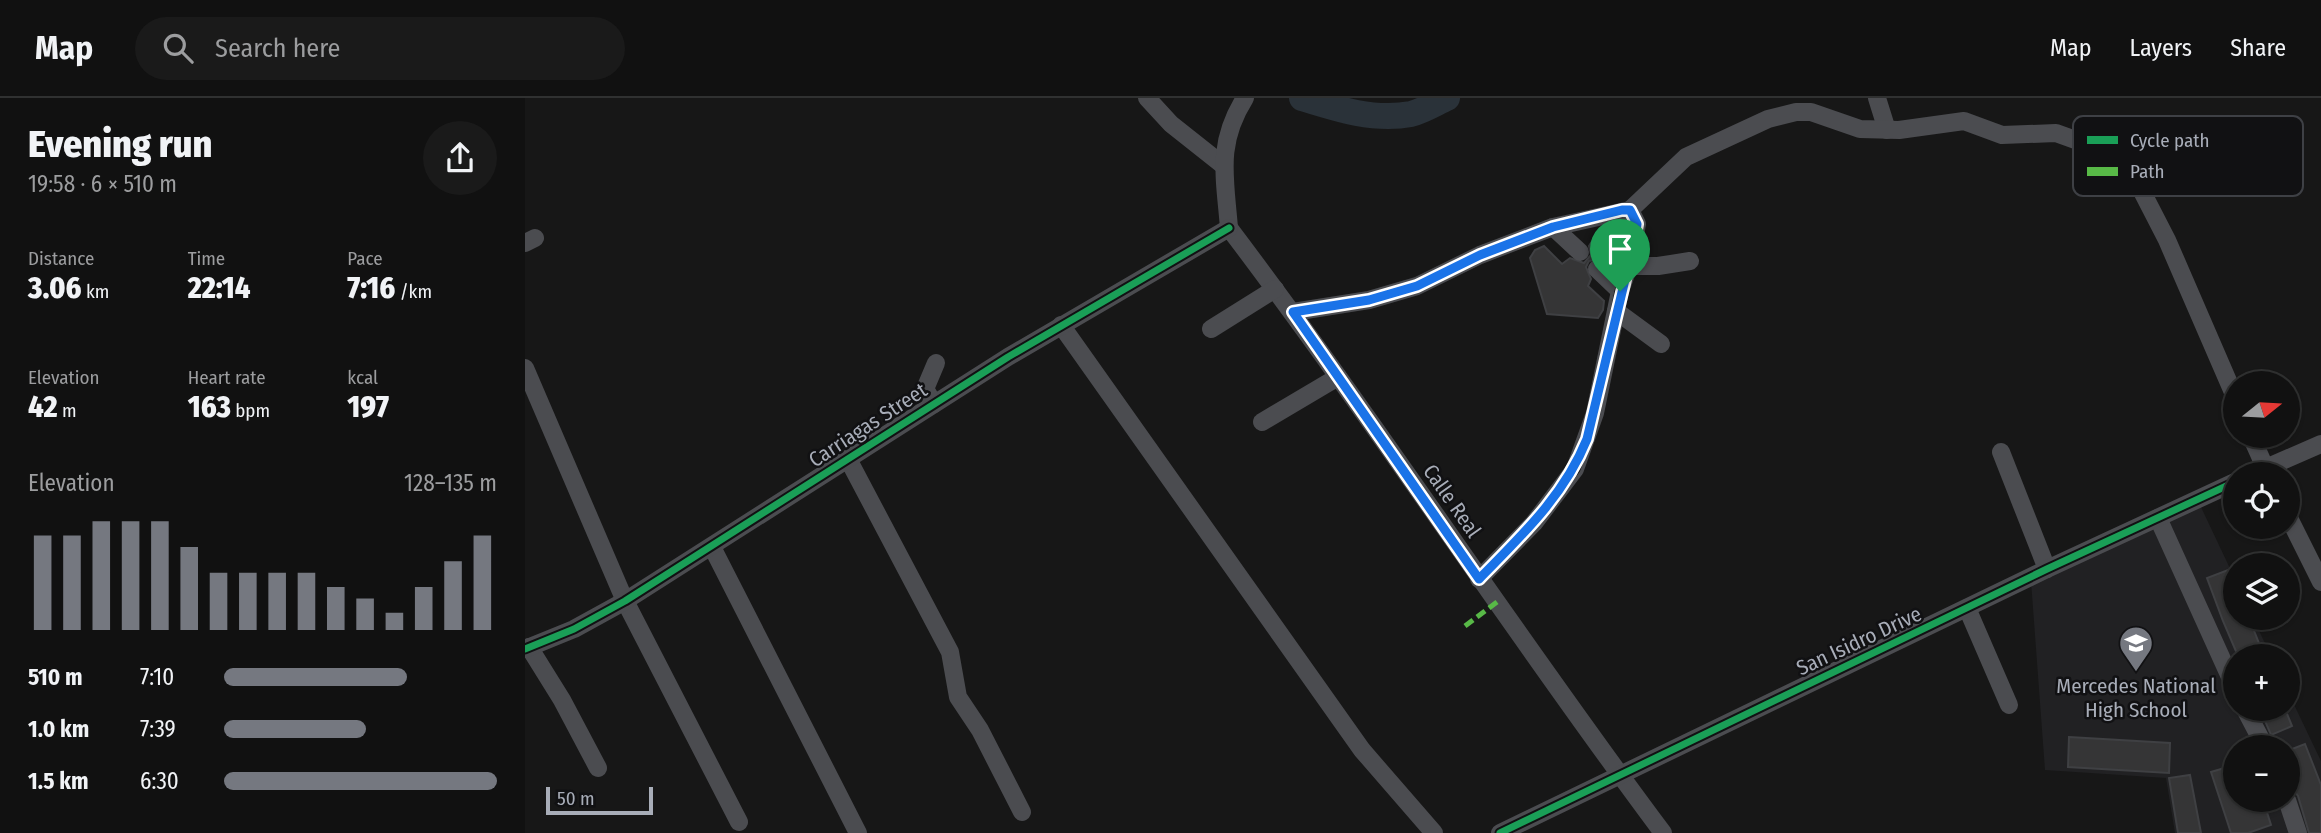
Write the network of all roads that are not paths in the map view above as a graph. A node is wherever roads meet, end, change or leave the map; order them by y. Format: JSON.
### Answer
{"nodes":[{"id":1,"x":1147,"y":98,"type":"edge"},
{"id":2,"x":1245,"y":98,"type":"edge"},
{"id":3,"x":1877,"y":98,"type":"edge"},
{"id":4,"x":1887,"y":130,"type":"junction"},
{"id":5,"x":2073,"y":139,"type":"edge"},
{"id":6,"x":1224,"y":166,"type":"junction"},
{"id":7,"x":2144,"y":196,"type":"edge"},
{"id":8,"x":1630,"y":210,"type":"junction"},
{"id":9,"x":1553,"y":227,"type":"junction"},
{"id":10,"x":1229,"y":228,"type":"junction"},
{"id":11,"x":1580,"y":253,"type":"dead end"},
{"id":12,"x":1690,"y":261,"type":"dead end"},
{"id":13,"x":1629,"y":266,"type":"junction"},
{"id":14,"x":1597,"y":269,"type":"dead end"},
{"id":15,"x":1275,"y":289,"type":"junction"},
{"id":16,"x":1620,"y":291,"type":"junction"},
{"id":17,"x":1616,"y":311,"type":"junction"},
{"id":18,"x":1293,"y":312,"type":"junction"},
{"id":19,"x":1061,"y":325,"type":"junction"},
{"id":20,"x":1211,"y":329,"type":"dead end"},
{"id":21,"x":1661,"y":344,"type":"dead end"},
{"id":22,"x":936,"y":363,"type":"dead end"},
{"id":23,"x":525,"y":368,"type":"edge"},
{"id":24,"x":2224,"y":371,"type":"edge"},
{"id":25,"x":1338,"y":377,"type":"junction"},
{"id":26,"x":934,"y":404,"type":"junction"},
{"id":27,"x":1262,"y":422,"type":"dead end"},
{"id":28,"x":2321,"y":444,"type":"edge"},
{"id":29,"x":2001,"y":452,"type":"dead end"},
{"id":30,"x":848,"y":459,"type":"junction"},
{"id":31,"x":2283,"y":462,"type":"edge"},
{"id":32,"x":2223,"y":488,"type":"edge"},
{"id":33,"x":2158,"y":518,"type":"junction"},
{"id":34,"x":2300,"y":539,"type":"edge"},
{"id":35,"x":712,"y":547,"type":"junction"},
{"id":36,"x":2047,"y":569,"type":"junction"},
{"id":37,"x":1479,"y":579,"type":"junction"},
{"id":38,"x":2321,"y":582,"type":"edge"},
{"id":39,"x":625,"y":601,"type":"junction"},
{"id":40,"x":1967,"y":608,"type":"junction"},
{"id":41,"x":527,"y":648,"type":"edge"},
{"id":42,"x":2223,"y":662,"type":"edge"},
{"id":43,"x":2009,"y":705,"type":"dead end"},
{"id":44,"x":598,"y":768,"type":"dead end"},
{"id":45,"x":1619,"y":774,"type":"junction"},
{"id":46,"x":1022,"y":812,"type":"dead end"},
{"id":47,"x":2291,"y":812,"type":"edge"},
{"id":48,"x":739,"y":822,"type":"dead end"},
{"id":49,"x":858,"y":833,"type":"edge"},
{"id":50,"x":1434,"y":833,"type":"edge"},
{"id":51,"x":1500,"y":833,"type":"edge"},
{"id":52,"x":1663,"y":833,"type":"edge"},
{"id":53,"x":2298,"y":833,"type":"edge"}],
"edges":[{"from":1,"to":6,"type":"street"},
{"from":2,"to":6,"type":"street"},
{"from":3,"to":4,"type":"street"},
{"from":4,"to":5,"type":"street"},
{"from":4,"to":8,"type":"street"},
{"from":6,"to":10,"type":"street"},
{"from":7,"to":24,"type":"street"},
{"from":8,"to":9,"type":"street"},
{"from":8,"to":13,"type":"street"},
{"from":9,"to":11,"type":"street"},
{"from":9,"to":18,"type":"street"},
{"from":10,"to":15,"type":"street","name":"Calle Real"},
{"from":10,"to":19,"type":"street","name":"Carriagas Street"},
{"from":12,"to":13,"type":"street"},
{"from":13,"to":16,"type":"street"},
{"from":14,"to":16,"type":"street"},
{"from":15,"to":18,"type":"street","name":"Calle Real"},
{"from":15,"to":20,"type":"street"},
{"from":16,"to":17,"type":"street"},
{"from":17,"to":21,"type":"street"},
{"from":17,"to":37,"type":"street"},
{"from":18,"to":25,"type":"street","name":"Calle Real"},
{"from":19,"to":26,"type":"street","name":"Carriagas Street"},
{"from":19,"to":50,"type":"street"},
{"from":22,"to":26,"type":"street"},
{"from":23,"to":39,"type":"street"},
{"from":25,"to":27,"type":"street"},
{"from":25,"to":37,"type":"street","name":"Calle Real"},
{"from":26,"to":30,"type":"street","name":"Carriagas Street"},
{"from":28,"to":31,"type":"street"},
{"from":29,"to":36,"type":"street"},
{"from":30,"to":35,"type":"street","name":"Carriagas Street"},
{"from":30,"to":46,"type":"street"},
{"from":32,"to":33,"type":"street","name":"San Isidro Drive"},
{"from":33,"to":36,"type":"street","name":"San Isidro Drive"},
{"from":33,"to":42,"type":"street"},
{"from":34,"to":38,"type":"street"},
{"from":35,"to":39,"type":"street","name":"Carriagas Street"},
{"from":35,"to":49,"type":"street"},
{"from":36,"to":40,"type":"street","name":"San Isidro Drive"},
{"from":37,"to":45,"type":"street","name":"Calle Real"},
{"from":39,"to":41,"type":"street","name":"Carriagas Street"},
{"from":39,"to":48,"type":"street"},
{"from":40,"to":43,"type":"street"},
{"from":40,"to":45,"type":"street","name":"San Isidro Drive"},
{"from":41,"to":44,"type":"street"},
{"from":45,"to":51,"type":"street","name":"San Isidro Drive"},
{"from":45,"to":52,"type":"street","name":"Calle Real"},
{"from":47,"to":53,"type":"street"}]}
